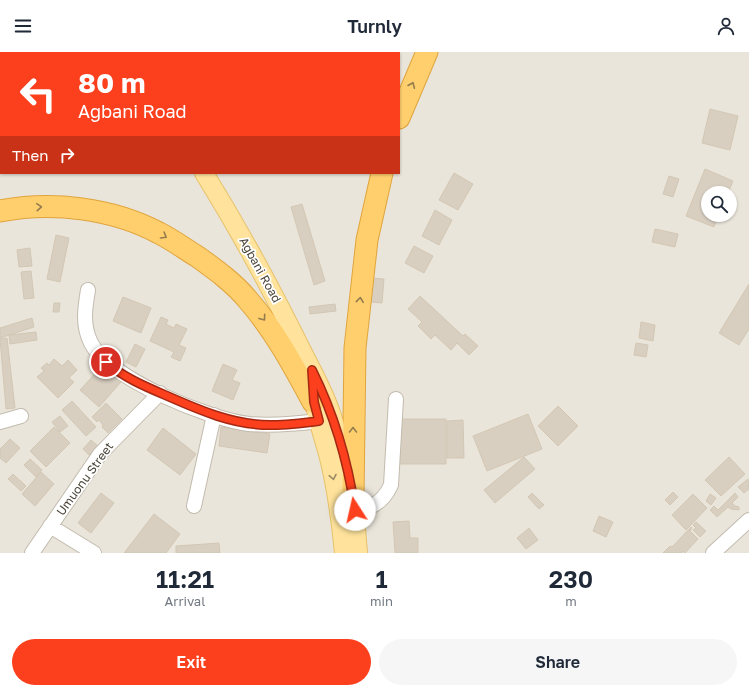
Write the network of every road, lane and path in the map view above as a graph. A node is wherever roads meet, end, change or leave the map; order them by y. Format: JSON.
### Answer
{"nodes":[{"id":1,"x":427,"y":52,"type":"edge"},
{"id":2,"x":400,"y":116,"type":"edge"},
{"id":3,"x":205,"y":174,"type":"edge"},
{"id":4,"x":382,"y":174,"type":"edge"},
{"id":5,"x":0,"y":211,"type":"edge"},
{"id":6,"x":88,"y":290,"type":"dead end"},
{"id":7,"x":312,"y":370,"type":"junction"},
{"id":8,"x":160,"y":393,"type":"junction"},
{"id":9,"x":396,"y":399,"type":"dead end"},
{"id":10,"x":316,"y":411,"type":"junction"},
{"id":11,"x":214,"y":415,"type":"junction"},
{"id":12,"x":21,"y":416,"type":"dead end"},
{"id":13,"x":0,"y":422,"type":"edge"},
{"id":14,"x":194,"y":506,"type":"dead end"},
{"id":15,"x":349,"y":506,"type":"junction"},
{"id":16,"x":749,"y":520,"type":"edge"},
{"id":17,"x":50,"y":526,"type":"junction"},
{"id":18,"x":32,"y":553,"type":"edge"},
{"id":19,"x":94,"y":553,"type":"edge"},
{"id":20,"x":344,"y":553,"type":"edge"},
{"id":21,"x":358,"y":553,"type":"edge"},
{"id":22,"x":713,"y":553,"type":"edge"}],
"edges":[{"from":2,"to":1,"type":"highway","one_way":true},
{"from":3,"to":7,"type":"main road","name":"Agbani Road"},
{"from":15,"to":4,"type":"highway","one_way":true},
{"from":5,"to":10,"type":"highway","one_way":true},
{"from":6,"to":8,"type":"street"},
{"from":7,"to":10,"type":"main road","name":"Agbani Road"},
{"from":7,"to":15,"type":"main road","name":"Agbani Road"},
{"from":8,"to":11,"type":"street"},
{"from":8,"to":17,"type":"street","name":"Umuonu Street"},
{"from":9,"to":15,"type":"street"},
{"from":10,"to":11,"type":"street"},
{"from":10,"to":15,"type":"main road","name":"Agbani Road","one_way":true},
{"from":11,"to":14,"type":"street"},
{"from":12,"to":13,"type":"street"},
{"from":15,"to":20,"type":"main road","name":"Agbani Road"},
{"from":15,"to":21,"type":"main road","name":"Agbani Road"},
{"from":16,"to":22,"type":"street"},
{"from":17,"to":18,"type":"street","name":"Umuonu Street"},
{"from":17,"to":19,"type":"street"}]}
